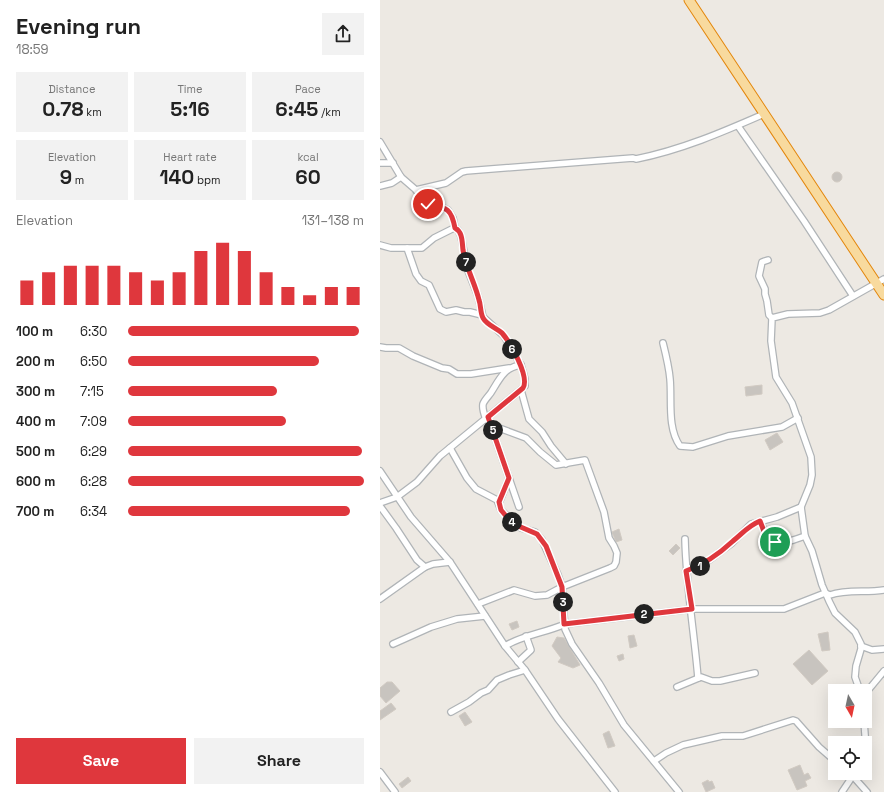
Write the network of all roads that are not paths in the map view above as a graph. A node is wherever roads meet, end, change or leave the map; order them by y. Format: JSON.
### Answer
{"nodes":[{"id":1,"x":689,"y":0,"type":"edge"},
{"id":2,"x":764,"y":114,"type":"junction"},
{"id":3,"x":738,"y":126,"type":"junction"},
{"id":4,"x":380,"y":142,"type":"edge"},
{"id":5,"x":380,"y":163,"type":"edge"},
{"id":6,"x":393,"y":163,"type":"junction"},
{"id":7,"x":402,"y":177,"type":"junction"},
{"id":8,"x":380,"y":186,"type":"edge"},
{"id":9,"x":416,"y":190,"type":"junction"},
{"id":10,"x":455,"y":228,"type":"junction"},
{"id":11,"x":380,"y":245,"type":"edge"},
{"id":12,"x":407,"y":248,"type":"junction"},
{"id":13,"x":768,"y":260,"type":"dead end"},
{"id":14,"x":880,"y":281,"type":"edge"},
{"id":15,"x":884,"y":295,"type":"edge"},
{"id":16,"x":853,"y":296,"type":"junction"},
{"id":17,"x":482,"y":315,"type":"junction"},
{"id":18,"x":772,"y":318,"type":"junction"},
{"id":19,"x":663,"y":342,"type":"dead end"},
{"id":20,"x":380,"y":347,"type":"edge"},
{"id":21,"x":521,"y":365,"type":"junction"},
{"id":22,"x":508,"y":368,"type":"junction"},
{"id":23,"x":521,"y":390,"type":"junction"},
{"id":24,"x":487,"y":418,"type":"junction"},
{"id":25,"x":798,"y":418,"type":"junction"},
{"id":26,"x":491,"y":425,"type":"junction"},
{"id":27,"x":450,"y":448,"type":"junction"},
{"id":28,"x":566,"y":464,"type":"junction"},
{"id":29,"x":380,"y":471,"type":"edge"},
{"id":30,"x":509,"y":478,"type":"junction"},
{"id":31,"x":397,"y":497,"type":"junction"},
{"id":32,"x":499,"y":502,"type":"junction"},
{"id":33,"x":380,"y":505,"type":"edge"},
{"id":34,"x":519,"y":507,"type":"dead end"},
{"id":35,"x":801,"y":507,"type":"junction"},
{"id":36,"x":760,"y":521,"type":"junction"},
{"id":37,"x":805,"y":536,"type":"junction"},
{"id":38,"x":686,"y":539,"type":"dead end"},
{"id":39,"x":450,"y":562,"type":"junction"},
{"id":40,"x":425,"y":567,"type":"junction"},
{"id":41,"x":686,"y":571,"type":"junction"},
{"id":42,"x":562,"y":587,"type":"junction"},
{"id":43,"x":884,"y":590,"type":"edge"},
{"id":44,"x":825,"y":593,"type":"junction"},
{"id":45,"x":380,"y":599,"type":"edge"},
{"id":46,"x":478,"y":604,"type":"junction"},
{"id":47,"x":692,"y":609,"type":"junction"},
{"id":48,"x":485,"y":616,"type":"junction"},
{"id":49,"x":564,"y":624,"type":"junction"},
{"id":50,"x":526,"y":636,"type":"junction"},
{"id":51,"x":393,"y":644,"type":"dead end"},
{"id":52,"x":505,"y":646,"type":"junction"},
{"id":53,"x":861,"y":646,"type":"junction"},
{"id":54,"x":884,"y":649,"type":"edge"},
{"id":55,"x":518,"y":662,"type":"junction"},
{"id":56,"x":524,"y":670,"type":"junction"},
{"id":57,"x":884,"y":670,"type":"edge"},
{"id":58,"x":755,"y":673,"type":"dead end"},
{"id":59,"x":698,"y":678,"type":"junction"},
{"id":60,"x":858,"y":684,"type":"edge"},
{"id":61,"x":872,"y":685,"type":"edge"},
{"id":62,"x":677,"y":687,"type":"dead end"},
{"id":63,"x":451,"y":712,"type":"dead end"},
{"id":64,"x":828,"y":755,"type":"edge"},
{"id":65,"x":654,"y":761,"type":"junction"},
{"id":66,"x":380,"y":772,"type":"edge"},
{"id":67,"x":849,"y":780,"type":"edge"},
{"id":68,"x":857,"y":780,"type":"edge"},
{"id":69,"x":395,"y":792,"type":"edge"},
{"id":70,"x":615,"y":792,"type":"edge"},
{"id":71,"x":679,"y":792,"type":"edge"},
{"id":72,"x":842,"y":792,"type":"edge"},
{"id":73,"x":867,"y":792,"type":"edge"}],
"edges":[{"from":1,"to":2,"type":"highway"},
{"from":2,"to":3,"type":"street"},
{"from":2,"to":14,"type":"highway"},
{"from":3,"to":9,"type":"street"},
{"from":3,"to":16,"type":"street"},
{"from":4,"to":6,"type":"street"},
{"from":5,"to":6,"type":"street"},
{"from":6,"to":7,"type":"street"},
{"from":7,"to":8,"type":"street"},
{"from":7,"to":9,"type":"street"},
{"from":9,"to":10,"type":"street"},
{"from":10,"to":12,"type":"street"},
{"from":10,"to":17,"type":"street"},
{"from":11,"to":12,"type":"street"},
{"from":12,"to":17,"type":"street"},
{"from":13,"to":18,"type":"street"},
{"from":14,"to":15,"type":"highway"},
{"from":14,"to":16,"type":"street"},
{"from":16,"to":18,"type":"street"},
{"from":17,"to":21,"type":"street"},
{"from":18,"to":25,"type":"street"},
{"from":19,"to":25,"type":"street"},
{"from":20,"to":22,"type":"street"},
{"from":21,"to":22,"type":"street"},
{"from":21,"to":23,"type":"street"},
{"from":22,"to":24,"type":"street"},
{"from":23,"to":24,"type":"street"},
{"from":23,"to":28,"type":"street"},
{"from":24,"to":26,"type":"street"},
{"from":24,"to":27,"type":"street"},
{"from":25,"to":35,"type":"street"},
{"from":26,"to":28,"type":"street"},
{"from":26,"to":30,"type":"street"},
{"from":27,"to":31,"type":"street"},
{"from":27,"to":32,"type":"street"},
{"from":28,"to":42,"type":"street"},
{"from":29,"to":31,"type":"street"},
{"from":30,"to":32,"type":"street"},
{"from":30,"to":34,"type":"street"},
{"from":31,"to":33,"type":"street"},
{"from":31,"to":39,"type":"street"},
{"from":32,"to":42,"type":"street"},
{"from":33,"to":40,"type":"street"},
{"from":35,"to":36,"type":"street"},
{"from":35,"to":37,"type":"street"},
{"from":36,"to":37,"type":"street"},
{"from":36,"to":41,"type":"street"},
{"from":37,"to":44,"type":"street"},
{"from":38,"to":41,"type":"street"},
{"from":39,"to":40,"type":"street"},
{"from":39,"to":46,"type":"street"},
{"from":40,"to":45,"type":"street"},
{"from":41,"to":47,"type":"street"},
{"from":42,"to":46,"type":"street"},
{"from":42,"to":49,"type":"street"},
{"from":43,"to":44,"type":"street"},
{"from":44,"to":47,"type":"street"},
{"from":44,"to":53,"type":"street"},
{"from":46,"to":48,"type":"street"},
{"from":47,"to":49,"type":"street"},
{"from":47,"to":59,"type":"street"},
{"from":48,"to":51,"type":"street"},
{"from":48,"to":52,"type":"street"},
{"from":49,"to":50,"type":"street"},
{"from":49,"to":65,"type":"street"},
{"from":50,"to":52,"type":"street"},
{"from":50,"to":55,"type":"street"},
{"from":52,"to":55,"type":"street"},
{"from":53,"to":54,"type":"street"},
{"from":53,"to":60,"type":"street"},
{"from":55,"to":56,"type":"street"},
{"from":56,"to":63,"type":"street"},
{"from":56,"to":70,"type":"street"},
{"from":57,"to":61,"type":"street"},
{"from":58,"to":59,"type":"street"},
{"from":59,"to":62,"type":"street"},
{"from":64,"to":65,"type":"street"},
{"from":65,"to":71,"type":"street"},
{"from":66,"to":69,"type":"street"},
{"from":67,"to":72,"type":"street"},
{"from":68,"to":73,"type":"street"}]}
